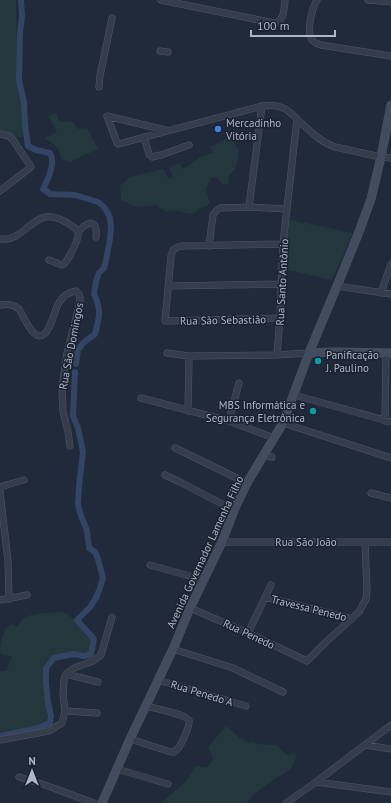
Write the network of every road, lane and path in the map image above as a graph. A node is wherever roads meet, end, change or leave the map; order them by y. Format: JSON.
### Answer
{"nodes":[{"id":1,"x":161,"y":0,"type":"edge"},
{"id":2,"x":285,"y":0,"type":"edge"},
{"id":3,"x":317,"y":0,"type":"edge"},
{"id":4,"x":368,"y":0,"type":"edge"},
{"id":5,"x":178,"y":2,"type":"edge"},
{"id":6,"x":391,"y":2,"type":"edge"},
{"id":7,"x":112,"y":18,"type":"dead end"},
{"id":8,"x":160,"y":51,"type":"dead end"},
{"id":9,"x":168,"y":52,"type":"dead end"},
{"id":10,"x":391,"y":56,"type":"edge"},
{"id":11,"x":99,"y":87,"type":"dead end"},
{"id":12,"x":262,"y":106,"type":"junction"},
{"id":13,"x":391,"y":106,"type":"edge"},
{"id":14,"x":208,"y":114,"type":"dead end"},
{"id":15,"x":297,"y":119,"type":"junction"},
{"id":16,"x":206,"y":121,"type":"junction"},
{"id":17,"x":166,"y":131,"type":"junction"},
{"id":18,"x":0,"y":134,"type":"edge"},
{"id":19,"x":144,"y":137,"type":"junction"},
{"id":20,"x":189,"y":144,"type":"dead end"},
{"id":21,"x":381,"y":157,"type":"junction"},
{"id":22,"x":391,"y":158,"type":"edge"},
{"id":23,"x":0,"y":191,"type":"edge"},
{"id":24,"x":249,"y":207,"type":"junction"},
{"id":25,"x":286,"y":209,"type":"junction"},
{"id":26,"x":78,"y":232,"type":"junction"},
{"id":27,"x":96,"y":237,"type":"dead end"},
{"id":28,"x":0,"y":239,"type":"edge"},
{"id":29,"x":283,"y":244,"type":"junction"},
{"id":30,"x":209,"y":246,"type":"junction"},
{"id":31,"x":49,"y":260,"type":"dead end"},
{"id":32,"x":391,"y":264,"type":"edge"},
{"id":33,"x":282,"y":284,"type":"junction"},
{"id":34,"x":169,"y":286,"type":"junction"},
{"id":35,"x":337,"y":286,"type":"junction"},
{"id":36,"x":381,"y":293,"type":"junction"},
{"id":37,"x":391,"y":294,"type":"edge"},
{"id":38,"x":0,"y":305,"type":"edge"},
{"id":39,"x":280,"y":318,"type":"junction"},
{"id":40,"x":167,"y":353,"type":"dead end"},
{"id":41,"x":309,"y":353,"type":"junction"},
{"id":42,"x":388,"y":353,"type":"edge"},
{"id":43,"x":278,"y":355,"type":"junction"},
{"id":44,"x":189,"y":356,"type":"junction"},
{"id":45,"x":239,"y":383,"type":"dead end"},
{"id":46,"x":294,"y":395,"type":"junction"},
{"id":47,"x":141,"y":398,"type":"dead end"},
{"id":48,"x":188,"y":411,"type":"junction"},
{"id":49,"x":229,"y":421,"type":"junction"},
{"id":50,"x":388,"y":421,"type":"edge"},
{"id":51,"x":283,"y":423,"type":"junction"},
{"id":52,"x":274,"y":438,"type":"junction"},
{"id":53,"x":70,"y":446,"type":"dead end"},
{"id":54,"x":175,"y":448,"type":"dead end"},
{"id":55,"x":391,"y":458,"type":"edge"},
{"id":56,"x":165,"y":475,"type":"dead end"},
{"id":57,"x":24,"y":480,"type":"dead end"},
{"id":58,"x":247,"y":483,"type":"junction"},
{"id":59,"x":0,"y":487,"type":"edge"},
{"id":60,"x":0,"y":492,"type":"edge"},
{"id":61,"x":371,"y":493,"type":"dead end"},
{"id":62,"x":391,"y":498,"type":"edge"},
{"id":63,"x":235,"y":508,"type":"junction"},
{"id":64,"x":222,"y":542,"type":"junction"},
{"id":65,"x":365,"y":542,"type":"junction"},
{"id":66,"x":391,"y":542,"type":"edge"},
{"id":67,"x":150,"y":565,"type":"dead end"},
{"id":68,"x":204,"y":580,"type":"junction"},
{"id":69,"x":271,"y":585,"type":"dead end"},
{"id":70,"x":27,"y":595,"type":"dead end"},
{"id":71,"x":265,"y":597,"type":"junction"},
{"id":72,"x":9,"y":598,"type":"junction"},
{"id":73,"x":0,"y":600,"type":"edge"},
{"id":74,"x":190,"y":608,"type":"junction"},
{"id":75,"x":112,"y":616,"type":"dead end"},
{"id":76,"x":352,"y":619,"type":"junction"},
{"id":77,"x":248,"y":633,"type":"junction"},
{"id":78,"x":173,"y":649,"type":"junction"},
{"id":79,"x":66,"y":674,"type":"junction"},
{"id":80,"x":158,"y":680,"type":"junction"},
{"id":81,"x":98,"y":682,"type":"dead end"},
{"id":82,"x":282,"y":692,"type":"dead end"},
{"id":83,"x":146,"y":706,"type":"junction"},
{"id":84,"x":246,"y":706,"type":"dead end"},
{"id":85,"x":64,"y":711,"type":"junction"},
{"id":86,"x":97,"y":713,"type":"dead end"},
{"id":87,"x":391,"y":725,"type":"edge"},
{"id":88,"x":130,"y":738,"type":"junction"},
{"id":89,"x":0,"y":740,"type":"edge"},
{"id":90,"x":365,"y":745,"type":"junction"},
{"id":91,"x":391,"y":749,"type":"edge"},
{"id":92,"x":117,"y":769,"type":"junction"},
{"id":93,"x":19,"y":777,"type":"dead end"},
{"id":94,"x":316,"y":782,"type":"junction"},
{"id":95,"x":168,"y":784,"type":"dead end"},
{"id":96,"x":391,"y":792,"type":"edge"},
{"id":97,"x":94,"y":803,"type":"edge"},
{"id":98,"x":102,"y":803,"type":"edge"},
{"id":99,"x":286,"y":803,"type":"edge"}],
"edges":[{"from":1,"to":5,"type":"street"},
{"from":2,"to":5,"type":"street"},
{"from":3,"to":10,"type":"street"},
{"from":4,"to":6,"type":"street"},
{"from":7,"to":11,"type":"street"},
{"from":8,"to":9,"type":"street"},
{"from":12,"to":15,"type":"street"},
{"from":12,"to":16,"type":"street"},
{"from":12,"to":24,"type":"street"},
{"from":13,"to":21,"type":"street","name":"Avenida Governador Lamenha Filho"},
{"from":14,"to":16,"type":"street"},
{"from":15,"to":21,"type":"street"},
{"from":15,"to":25,"type":"street","name":"Rua Santo Antônio"},
{"from":16,"to":17,"type":"street"},
{"from":17,"to":19,"type":"street"},
{"from":17,"to":19,"type":"street"},
{"from":18,"to":23,"type":"street"},
{"from":19,"to":20,"type":"street"},
{"from":21,"to":22,"type":"street"},
{"from":21,"to":35,"type":"street","name":"Avenida Governador Lamenha Filho"},
{"from":24,"to":25,"type":"street"},
{"from":24,"to":30,"type":"street"},
{"from":25,"to":29,"type":"street","name":"Rua Santo Antônio"},
{"from":26,"to":27,"type":"street"},
{"from":26,"to":28,"type":"street"},
{"from":26,"to":31,"type":"street"},
{"from":29,"to":30,"type":"street"},
{"from":29,"to":33,"type":"street","name":"Rua Santo Antônio"},
{"from":30,"to":34,"type":"street"},
{"from":32,"to":36,"type":"street"},
{"from":33,"to":34,"type":"street"},
{"from":33,"to":39,"type":"street","name":"Rua Santo Antônio"},
{"from":34,"to":39,"type":"street","name":"Rua São Sebastião"},
{"from":35,"to":36,"type":"street"},
{"from":35,"to":41,"type":"street","name":"Avenida Governador Lamenha Filho"},
{"from":36,"to":37,"type":"street"},
{"from":38,"to":53,"type":"street","name":"Rua São Domingos"},
{"from":39,"to":43,"type":"street","name":"Rua Santo Antônio"},
{"from":40,"to":44,"type":"street"},
{"from":41,"to":42,"type":"street"},
{"from":41,"to":43,"type":"street"},
{"from":41,"to":46,"type":"street","name":"Avenida Governador Lamenha Filho"},
{"from":42,"to":50,"type":"street"},
{"from":43,"to":44,"type":"street"},
{"from":44,"to":48,"type":"street"},
{"from":45,"to":49,"type":"street"},
{"from":46,"to":50,"type":"street"},
{"from":46,"to":51,"type":"street","name":"Avenida Governador Lamenha Filho"},
{"from":47,"to":48,"type":"street"},
{"from":48,"to":49,"type":"street"},
{"from":49,"to":52,"type":"street"},
{"from":51,"to":52,"type":"street","name":"Avenida Governador Lamenha Filho"},
{"from":51,"to":55,"type":"street"},
{"from":52,"to":58,"type":"street","name":"Avenida Governador Lamenha Filho"},
{"from":54,"to":58,"type":"street"},
{"from":56,"to":63,"type":"street"},
{"from":57,"to":59,"type":"street"},
{"from":58,"to":63,"type":"street","name":"Avenida Governador Lamenha Filho"},
{"from":60,"to":72,"type":"street"},
{"from":61,"to":62,"type":"street"},
{"from":63,"to":64,"type":"street","name":"Avenida Governador Lamenha Filho"},
{"from":64,"to":65,"type":"street","name":"Rua São João"},
{"from":64,"to":68,"type":"street","name":"Avenida Governador Lamenha Filho"},
{"from":65,"to":66,"type":"street","name":"Rua São João"},
{"from":65,"to":76,"type":"street"},
{"from":67,"to":68,"type":"street"},
{"from":68,"to":74,"type":"street","name":"Avenida Governador Lamenha Filho"},
{"from":69,"to":71,"type":"street","name":"Travessa Penedo"},
{"from":70,"to":72,"type":"street"},
{"from":71,"to":76,"type":"street","name":"Travessa Penedo"},
{"from":71,"to":77,"type":"street","name":"Travessa Penedo"},
{"from":72,"to":73,"type":"street"},
{"from":74,"to":77,"type":"street","name":"Rua Penedo"},
{"from":74,"to":78,"type":"street","name":"Avenida Governador Lamenha Filho"},
{"from":75,"to":79,"type":"street"},
{"from":76,"to":77,"type":"street","name":"Rua Penedo"},
{"from":78,"to":80,"type":"street","name":"Avenida Governador Lamenha Filho"},
{"from":78,"to":82,"type":"street"},
{"from":79,"to":81,"type":"street"},
{"from":79,"to":85,"type":"street"},
{"from":80,"to":83,"type":"street","name":"Avenida Governador Lamenha Filho"},
{"from":80,"to":84,"type":"street","name":"Rua Penedo A"},
{"from":83,"to":88,"type":"street","name":"Avenida Governador Lamenha Filho"},
{"from":83,"to":88,"type":"street"},
{"from":85,"to":86,"type":"street"},
{"from":85,"to":89,"type":"street"},
{"from":87,"to":90,"type":"street"},
{"from":88,"to":92,"type":"street","name":"Avenida Governador Lamenha Filho"},
{"from":90,"to":91,"type":"street"},
{"from":90,"to":94,"type":"street"},
{"from":92,"to":95,"type":"street"},
{"from":92,"to":98,"type":"street","name":"Avenida Governador Lamenha Filho"},
{"from":93,"to":97,"type":"street"},
{"from":94,"to":96,"type":"street"},
{"from":94,"to":99,"type":"street"}]}
